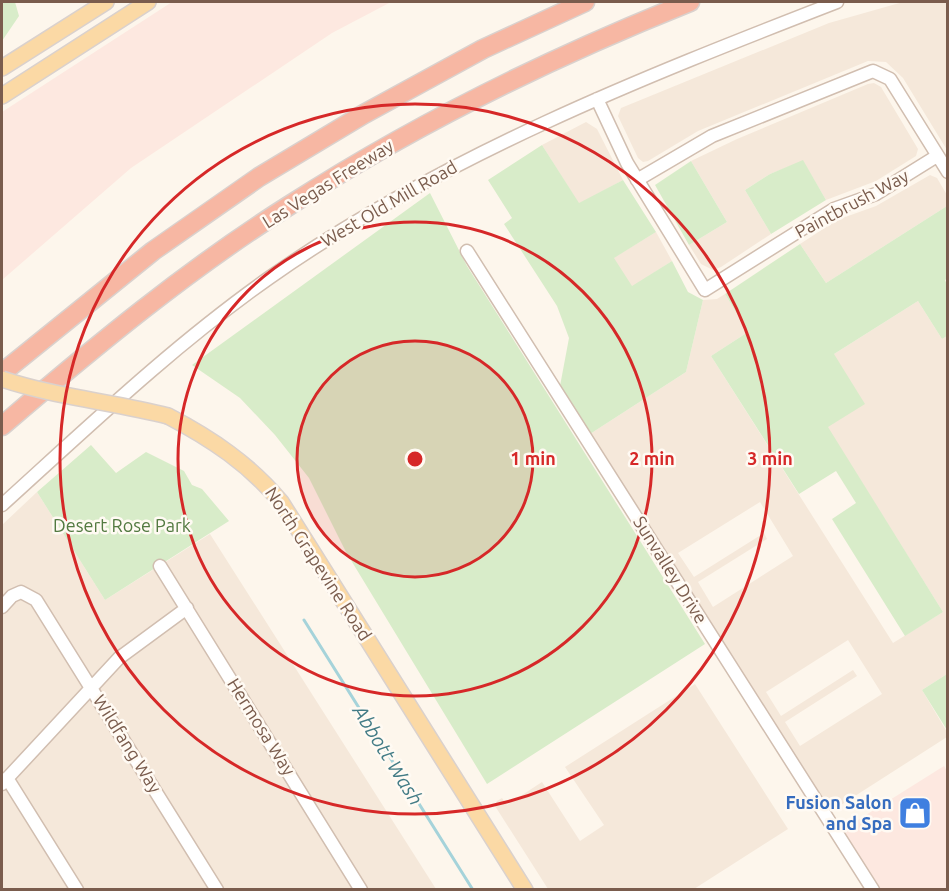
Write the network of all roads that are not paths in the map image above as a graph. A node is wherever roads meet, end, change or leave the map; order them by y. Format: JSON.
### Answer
{"nodes":[{"id":1,"x":106,"y":2,"type":"edge"},
{"id":2,"x":148,"y":2,"type":"edge"},
{"id":3,"x":585,"y":2,"type":"edge"},
{"id":4,"x":690,"y":2,"type":"edge"},
{"id":5,"x":837,"y":2,"type":"edge"},
{"id":6,"x":2,"y":68,"type":"edge"},
{"id":7,"x":2,"y":96,"type":"edge"},
{"id":8,"x":597,"y":99,"type":"junction"},
{"id":9,"x":937,"y":156,"type":"junction"},
{"id":10,"x":948,"y":172,"type":"edge"},
{"id":11,"x":637,"y":180,"type":"junction"},
{"id":12,"x":467,"y":251,"type":"dead end"},
{"id":13,"x":2,"y":373,"type":"edge"},
{"id":14,"x":2,"y":379,"type":"edge"},
{"id":15,"x":2,"y":426,"type":"edge"},
{"id":16,"x":2,"y":505,"type":"edge"},
{"id":17,"x":160,"y":566,"type":"dead end"},
{"id":18,"x":2,"y":607,"type":"edge"},
{"id":19,"x":187,"y":608,"type":"junction"},
{"id":20,"x":92,"y":687,"type":"junction"},
{"id":21,"x":4,"y":781,"type":"edge"},
{"id":22,"x":77,"y":890,"type":"edge"},
{"id":23,"x":217,"y":890,"type":"edge"},
{"id":24,"x":361,"y":890,"type":"edge"},
{"id":25,"x":525,"y":890,"type":"edge"},
{"id":26,"x":873,"y":890,"type":"edge"}],
"edges":[{"from":1,"to":6,"type":"main road"},
{"from":2,"to":7,"type":"main road"},
{"from":3,"to":13,"type":"highway"},
{"from":4,"to":15,"type":"highway","name":"Las Vegas Freeway"},
{"from":5,"to":8,"type":"street","name":"West Old Mill Road"},
{"from":8,"to":11,"type":"street"},
{"from":8,"to":16,"type":"street","name":"West Old Mill Road"},
{"from":9,"to":10,"type":"street"},
{"from":9,"to":11,"type":"street"},
{"from":9,"to":11,"type":"street","name":"Paintbrush Way"},
{"from":12,"to":26,"type":"street","name":"Sunvalley Drive"},
{"from":14,"to":25,"type":"main road","name":"North Grapevine Road","bridge":true},
{"from":17,"to":19,"type":"street","name":"Hermosa Way"},
{"from":18,"to":20,"type":"street","name":"Wildfang Way"},
{"from":19,"to":20,"type":"street"},
{"from":19,"to":24,"type":"street","name":"Hermosa Way"},
{"from":20,"to":21,"type":"street"},
{"from":20,"to":23,"type":"street","name":"Wildfang Way"},
{"from":21,"to":22,"type":"street"}]}
